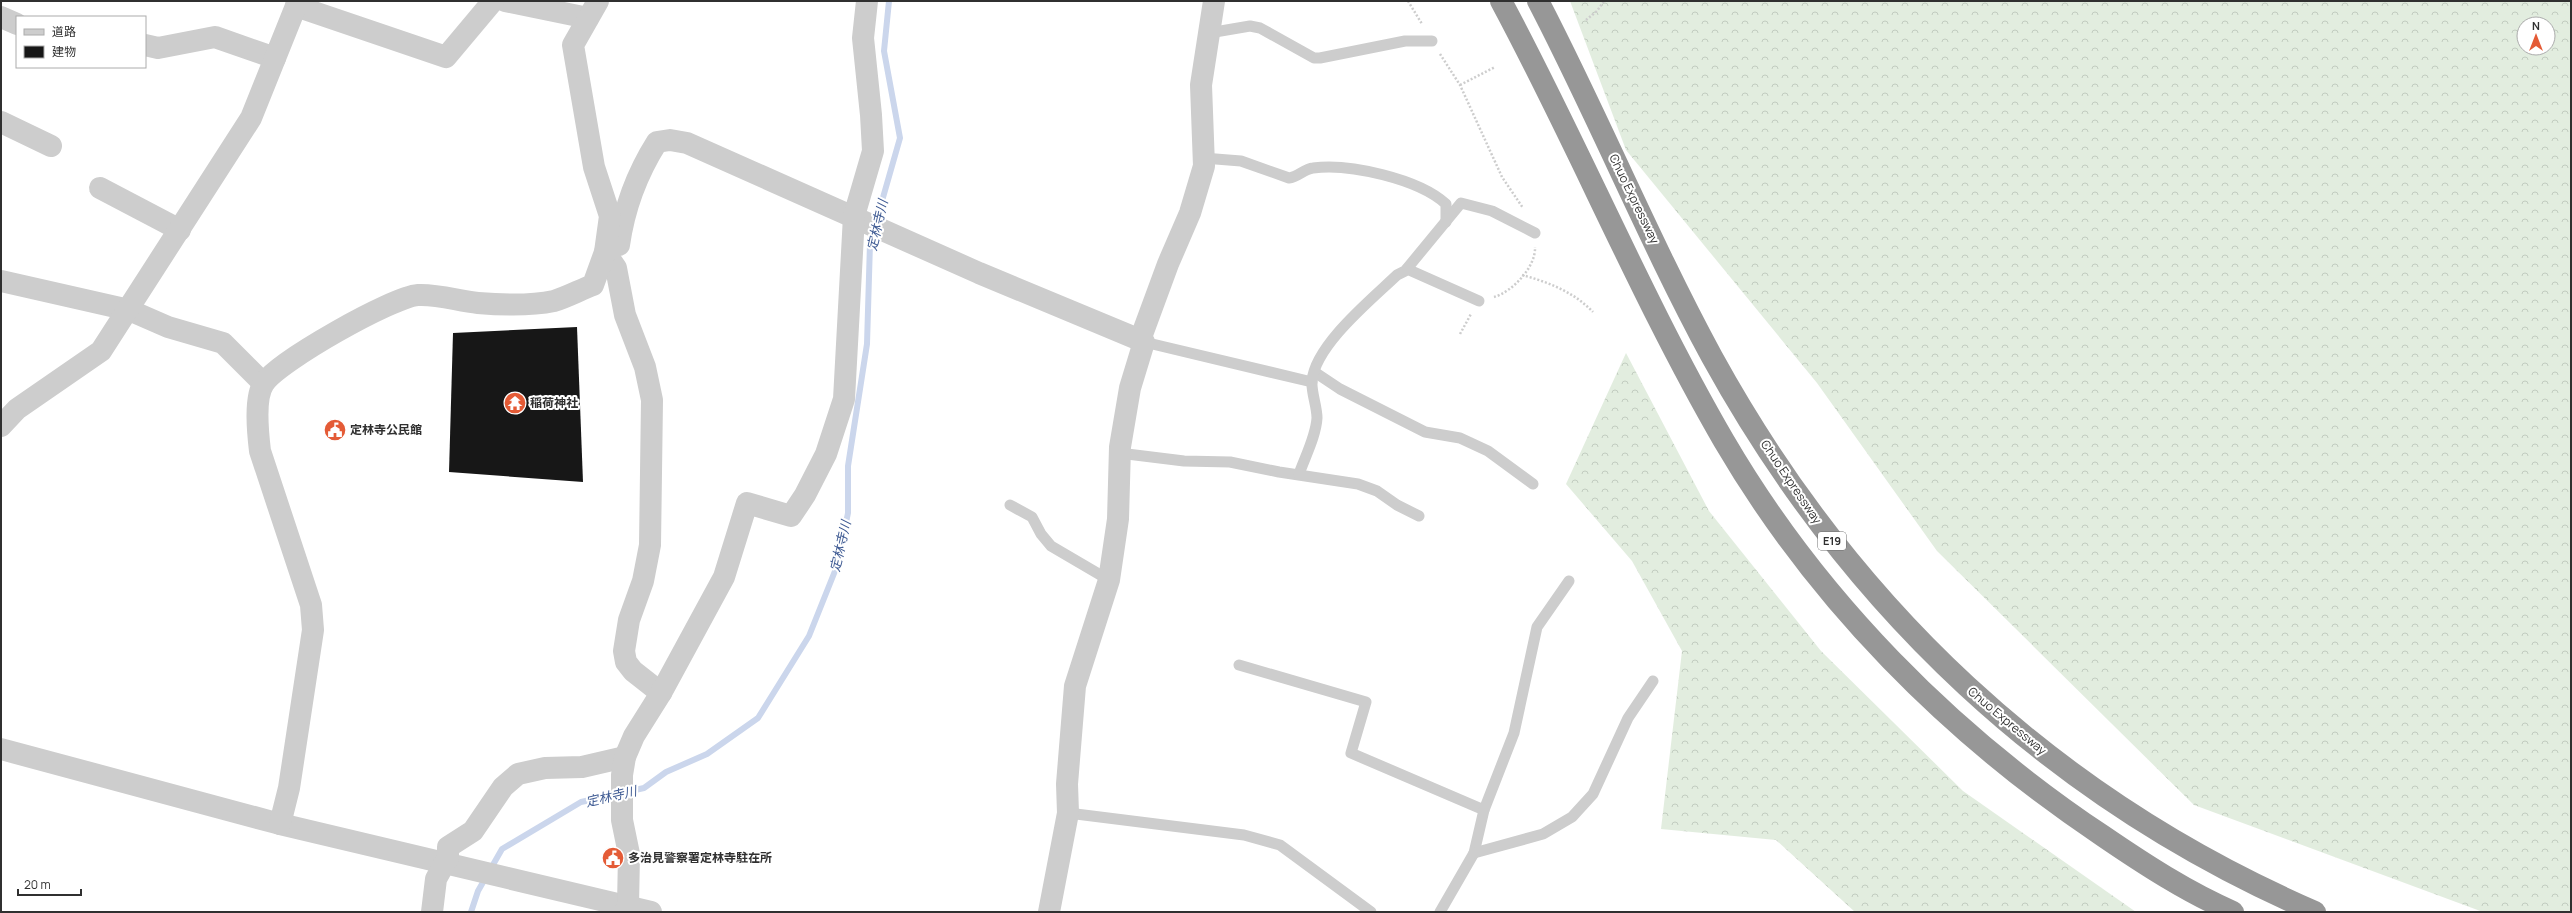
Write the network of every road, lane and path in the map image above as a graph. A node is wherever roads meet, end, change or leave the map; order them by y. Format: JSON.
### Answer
{"nodes":[{"id":1,"x":493,"y":1,"type":"edge"},
{"id":2,"x":505,"y":1,"type":"edge"},
{"id":3,"x":867,"y":1,"type":"edge"},
{"id":4,"x":1214,"y":1,"type":"edge"},
{"id":5,"x":1408,"y":1,"type":"edge"},
{"id":6,"x":1501,"y":1,"type":"edge"},
{"id":7,"x":1538,"y":1,"type":"edge"},
{"id":8,"x":1604,"y":1,"type":"edge"},
{"id":9,"x":297,"y":4,"type":"edge"},
{"id":10,"x":593,"y":10,"type":"edge"},
{"id":11,"x":1,"y":17,"type":"edge"},
{"id":12,"x":1586,"y":20,"type":"dead end"},
{"id":13,"x":16,"y":24,"type":"edge"},
{"id":14,"x":1209,"y":33,"type":"junction"},
{"id":15,"x":1432,"y":41,"type":"junction"},
{"id":16,"x":146,"y":44,"type":"edge"},
{"id":17,"x":275,"y":58,"type":"junction"},
{"id":18,"x":1495,"y":67,"type":"dead end"},
{"id":19,"x":1460,"y":85,"type":"junction"},
{"id":20,"x":1,"y":122,"type":"edge"},
{"id":21,"x":51,"y":146,"type":"dead end"},
{"id":22,"x":1203,"y":158,"type":"junction"},
{"id":23,"x":100,"y":188,"type":"dead end"},
{"id":24,"x":854,"y":216,"type":"junction"},
{"id":25,"x":1446,"y":222,"type":"junction"},
{"id":26,"x":180,"y":230,"type":"junction"},
{"id":27,"x":1535,"y":233,"type":"junction"},
{"id":28,"x":608,"y":256,"type":"junction"},
{"id":29,"x":1407,"y":269,"type":"junction"},
{"id":30,"x":1522,"y":275,"type":"junction"},
{"id":31,"x":1,"y":281,"type":"edge"},
{"id":32,"x":1479,"y":301,"type":"junction"},
{"id":33,"x":129,"y":310,"type":"junction"},
{"id":34,"x":1593,"y":312,"type":"dead end"},
{"id":35,"x":1460,"y":334,"type":"dead end"},
{"id":36,"x":1142,"y":341,"type":"junction"},
{"id":37,"x":1314,"y":377,"type":"junction"},
{"id":38,"x":263,"y":383,"type":"junction"},
{"id":39,"x":1,"y":426,"type":"edge"},
{"id":40,"x":1119,"y":453,"type":"junction"},
{"id":41,"x":1299,"y":474,"type":"junction"},
{"id":42,"x":1533,"y":484,"type":"dead end"},
{"id":43,"x":1010,"y":505,"type":"dead end"},
{"id":44,"x":1419,"y":516,"type":"dead end"},
{"id":45,"x":1109,"y":580,"type":"junction"},
{"id":46,"x":1569,"y":581,"type":"dead end"},
{"id":47,"x":1239,"y":665,"type":"dead end"},
{"id":48,"x":1654,"y":681,"type":"dead end"},
{"id":49,"x":661,"y":693,"type":"junction"},
{"id":50,"x":1,"y":749,"type":"edge"},
{"id":51,"x":625,"y":756,"type":"junction"},
{"id":52,"x":1484,"y":810,"type":"junction"},
{"id":53,"x":1068,"y":813,"type":"junction"},
{"id":54,"x":280,"y":824,"type":"junction"},
{"id":55,"x":1474,"y":853,"type":"junction"},
{"id":56,"x":445,"y":864,"type":"junction"},
{"id":57,"x":626,"y":909,"type":"edge"},
{"id":58,"x":432,"y":912,"type":"edge"},
{"id":59,"x":651,"y":912,"type":"edge"},
{"id":60,"x":1049,"y":912,"type":"edge"},
{"id":61,"x":1371,"y":912,"type":"edge"},
{"id":62,"x":1440,"y":912,"type":"edge"},
{"id":63,"x":2233,"y":912,"type":"edge"},
{"id":64,"x":2315,"y":912,"type":"edge"}],
"edges":[{"from":1,"to":9,"type":"street"},
{"from":2,"to":10,"type":"street"},
{"from":3,"to":24,"type":"street"},
{"from":4,"to":14,"type":"street"},
{"from":5,"to":15,"type":"path"},
{"from":6,"to":63,"type":"highway","number":"E19"},
{"from":7,"to":64,"type":"highway","name":"Chuo Expressway","number":"E19"},
{"from":8,"to":12,"type":"path"},
{"from":9,"to":17,"type":"street"},
{"from":10,"to":28,"type":"street"},
{"from":11,"to":13,"type":"street"},
{"from":14,"to":15,"type":"lane"},
{"from":14,"to":22,"type":"street"},
{"from":15,"to":19,"type":"path"},
{"from":16,"to":17,"type":"street"},
{"from":17,"to":26,"type":"street"},
{"from":18,"to":19,"type":"path"},
{"from":19,"to":27,"type":"path"},
{"from":20,"to":21,"type":"street"},
{"from":22,"to":25,"type":"lane"},
{"from":22,"to":36,"type":"street"},
{"from":23,"to":26,"type":"street"},
{"from":24,"to":28,"type":"street"},
{"from":24,"to":36,"type":"street"},
{"from":24,"to":49,"type":"street"},
{"from":25,"to":27,"type":"lane"},
{"from":25,"to":29,"type":"lane"},
{"from":26,"to":33,"type":"street"},
{"from":27,"to":30,"type":"path"},
{"from":28,"to":38,"type":"street"},
{"from":28,"to":49,"type":"street"},
{"from":29,"to":32,"type":"lane"},
{"from":29,"to":37,"type":"lane"},
{"from":30,"to":32,"type":"path"},
{"from":30,"to":34,"type":"path"},
{"from":31,"to":33,"type":"street"},
{"from":32,"to":35,"type":"path"},
{"from":33,"to":38,"type":"street"},
{"from":33,"to":39,"type":"street"},
{"from":36,"to":37,"type":"lane"},
{"from":36,"to":40,"type":"street"},
{"from":37,"to":41,"type":"lane"},
{"from":37,"to":42,"type":"lane"},
{"from":38,"to":54,"type":"street"},
{"from":40,"to":41,"type":"lane"},
{"from":40,"to":45,"type":"street"},
{"from":41,"to":44,"type":"lane"},
{"from":43,"to":45,"type":"lane"},
{"from":45,"to":53,"type":"street"},
{"from":46,"to":52,"type":"lane"},
{"from":47,"to":52,"type":"lane"},
{"from":48,"to":55,"type":"lane"},
{"from":49,"to":51,"type":"street"},
{"from":50,"to":54,"type":"street"},
{"from":51,"to":56,"type":"street"},
{"from":51,"to":57,"type":"street"},
{"from":52,"to":55,"type":"lane"},
{"from":53,"to":60,"type":"street"},
{"from":53,"to":61,"type":"lane"},
{"from":54,"to":56,"type":"street"},
{"from":55,"to":62,"type":"lane"},
{"from":56,"to":57,"type":"street"},
{"from":56,"to":58,"type":"street"},
{"from":57,"to":59,"type":"street"}]}
